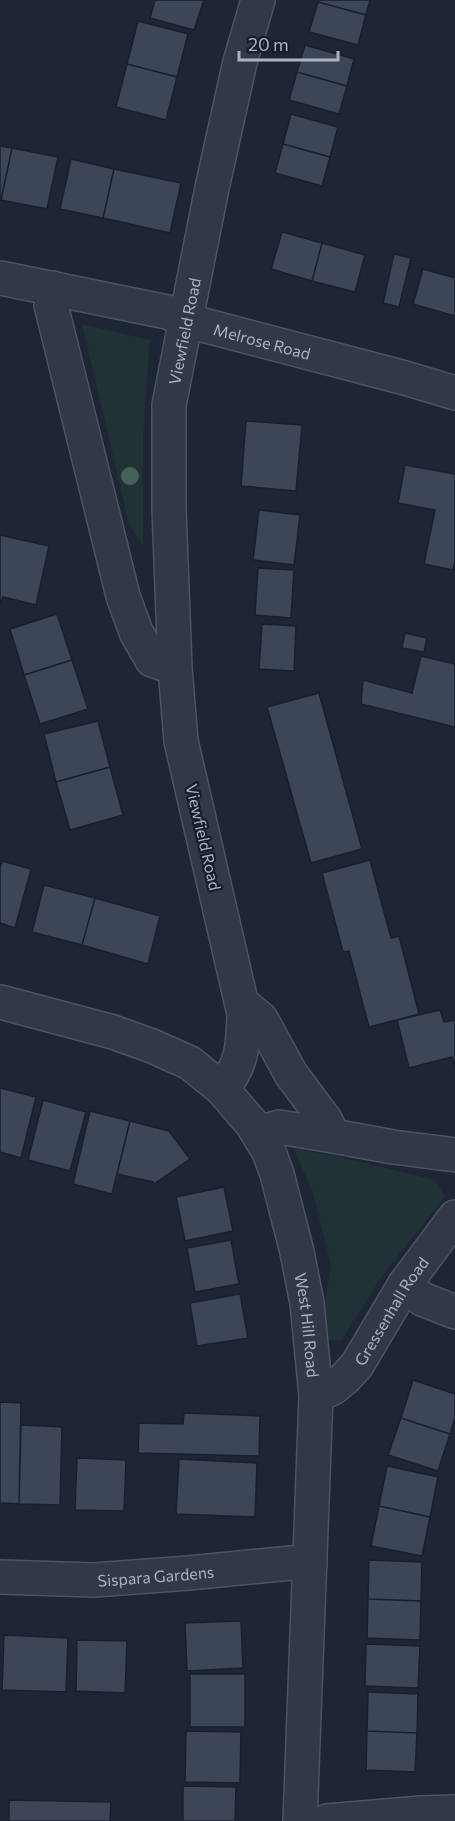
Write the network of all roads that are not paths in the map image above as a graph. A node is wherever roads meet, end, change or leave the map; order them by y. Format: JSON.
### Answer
{"nodes":[{"id":1,"x":258,"y":0,"type":"edge"},
{"id":2,"x":0,"y":278,"type":"edge"},
{"id":3,"x":53,"y":288,"type":"junction"},
{"id":4,"x":186,"y":319,"type":"junction"},
{"id":5,"x":455,"y":393,"type":"edge"},
{"id":6,"x":175,"y":668,"type":"junction"},
{"id":7,"x":0,"y":1002,"type":"edge"},
{"id":8,"x":243,"y":1004,"type":"junction"},
{"id":9,"x":222,"y":1089,"type":"junction"},
{"id":10,"x":259,"y":1133,"type":"junction"},
{"id":11,"x":333,"y":1136,"type":"junction"},
{"id":12,"x":455,"y":1155,"type":"edge"},
{"id":13,"x":455,"y":1217,"type":"edge"},
{"id":14,"x":405,"y":1284,"type":"junction"},
{"id":15,"x":455,"y":1312,"type":"edge"},
{"id":16,"x":316,"y":1396,"type":"junction"},
{"id":17,"x":310,"y":1563,"type":"junction"},
{"id":18,"x":0,"y":1577,"type":"edge"},
{"id":19,"x":455,"y":1812,"type":"edge"},
{"id":20,"x":300,"y":1821,"type":"edge"},
{"id":21,"x":327,"y":1821,"type":"edge"}],
"edges":[{"from":1,"to":4,"type":"street","name":"Viewfield Road"},
{"from":2,"to":3,"type":"street","name":"Melrose Road"},
{"from":3,"to":4,"type":"street","name":"Melrose Road"},
{"from":3,"to":6,"type":"street"},
{"from":4,"to":5,"type":"street","name":"Melrose Road"},
{"from":4,"to":6,"type":"street","name":"Viewfield Road"},
{"from":6,"to":8,"type":"street","name":"Viewfield Road"},
{"from":7,"to":9,"type":"street","name":"West Hill Road"},
{"from":8,"to":9,"type":"street","name":"Viewfield Road"},
{"from":8,"to":11,"type":"street"},
{"from":9,"to":10,"type":"street","name":"West Hill Road"},
{"from":10,"to":11,"type":"street"},
{"from":10,"to":16,"type":"street","name":"West Hill Road"},
{"from":11,"to":12,"type":"street"},
{"from":13,"to":14,"type":"street","name":"Gressenhall Road"},
{"from":14,"to":15,"type":"street"},
{"from":14,"to":16,"type":"street","name":"Gressenhall Road"},
{"from":16,"to":17,"type":"street","name":"West Hill Road"},
{"from":17,"to":18,"type":"street","name":"Sispara Gardens"},
{"from":17,"to":20,"type":"street","name":"West Hill Road"},
{"from":19,"to":21,"type":"street"}]}
